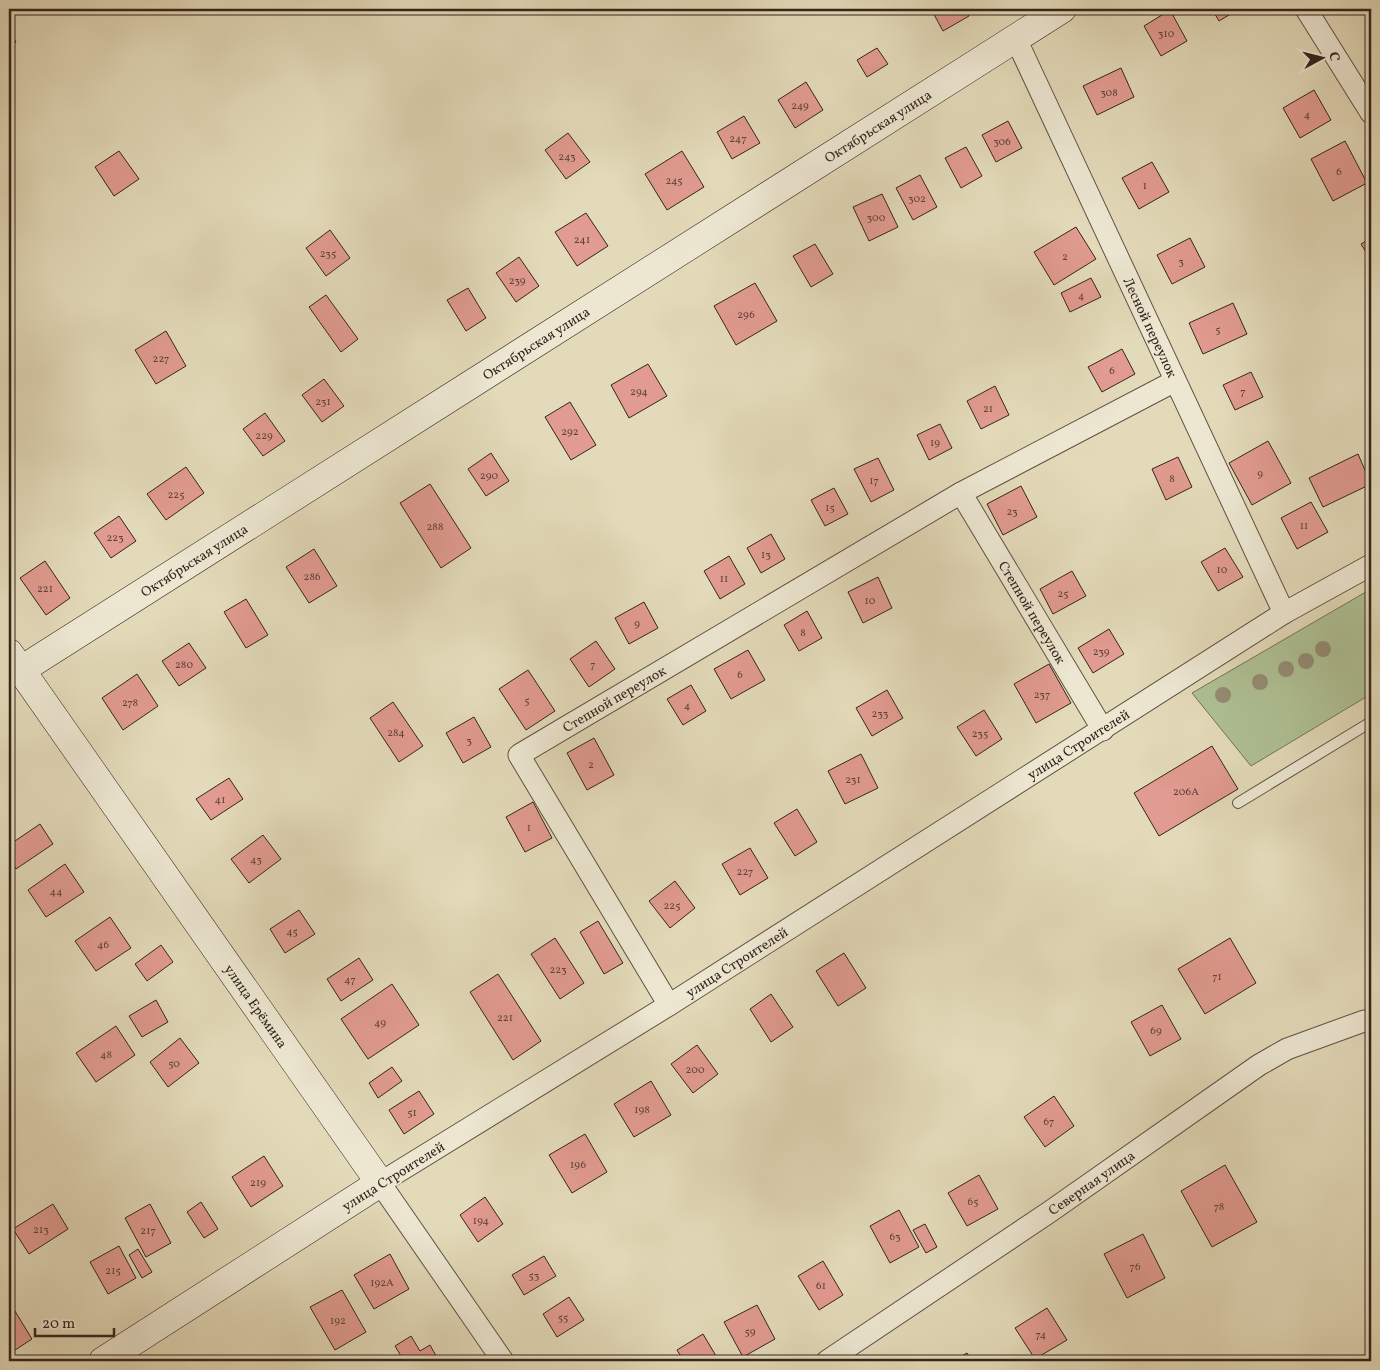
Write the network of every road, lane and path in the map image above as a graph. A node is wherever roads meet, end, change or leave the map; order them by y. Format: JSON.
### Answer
{"nodes":[{"id":1,"x":1062,"y":9,"type":"edge"},
{"id":2,"x":1306,"y":9,"type":"edge"},
{"id":3,"x":1016,"y":39,"type":"junction"},
{"id":4,"x":1371,"y":113,"type":"edge"},
{"id":5,"x":1175,"y":381,"type":"junction"},
{"id":6,"x":961,"y":493,"type":"junction"},
{"id":7,"x":1371,"y":565,"type":"edge"},
{"id":8,"x":1284,"y":614,"type":"junction"},
{"id":9,"x":13,"y":667,"type":"edge"},
{"id":10,"x":1371,"y":722,"type":"edge"},
{"id":11,"x":1103,"y":730,"type":"junction"},
{"id":12,"x":1238,"y":803,"type":"dead end"},
{"id":13,"x":669,"y":1005,"type":"junction"},
{"id":14,"x":1364,"y":1022,"type":"dead end"},
{"id":15,"x":380,"y":1183,"type":"junction"},
{"id":16,"x":103,"y":1361,"type":"edge"},
{"id":17,"x":503,"y":1361,"type":"edge"},
{"id":18,"x":827,"y":1361,"type":"edge"}],
"edges":[{"from":1,"to":3,"type":"street","name":"Октябрьская улица"},
{"from":2,"to":4,"type":"street"},
{"from":3,"to":5,"type":"street","name":"Лесной переулок"},
{"from":3,"to":9,"type":"street","name":"Октябрьская улица"},
{"from":5,"to":6,"type":"street","name":"Степной переулок"},
{"from":5,"to":8,"type":"street","name":"Лесной переулок"},
{"from":6,"to":11,"type":"street","name":"Степной переулок"},
{"from":6,"to":13,"type":"street","name":"Степной переулок"},
{"from":7,"to":8,"type":"street","name":"улица Строителей"},
{"from":8,"to":11,"type":"street","name":"улица Строителей"},
{"from":9,"to":15,"type":"street","name":"улица Ерёмина"},
{"from":10,"to":12,"type":"lane"},
{"from":11,"to":13,"type":"street","name":"улица Строителей"},
{"from":13,"to":15,"type":"street","name":"улица Строителей"},
{"from":14,"to":18,"type":"street","name":"Северная улица"},
{"from":15,"to":16,"type":"street","name":"улица Строителей"},
{"from":15,"to":17,"type":"street","name":"улица Ерёмина"}]}
